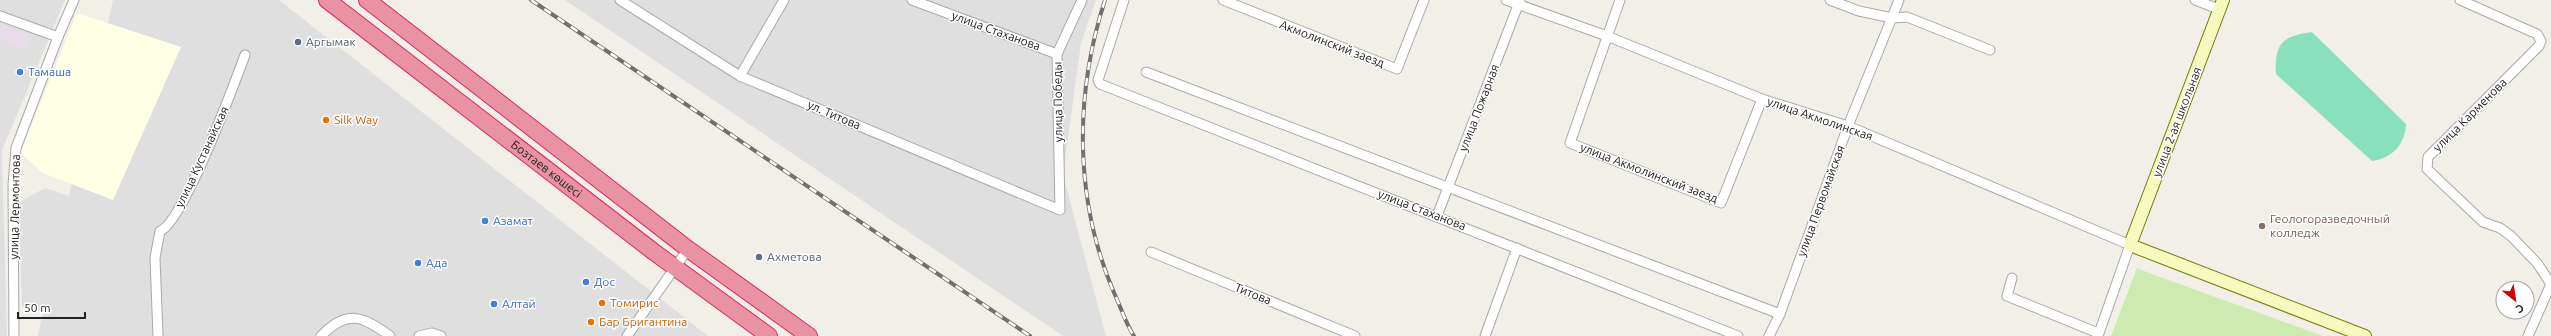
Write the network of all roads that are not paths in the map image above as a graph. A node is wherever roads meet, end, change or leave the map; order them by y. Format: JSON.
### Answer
{"nodes":[{"id":1,"x":74,"y":0,"type":"edge"},
{"id":2,"x":327,"y":0,"type":"edge"},
{"id":3,"x":367,"y":0,"type":"edge"},
{"id":4,"x":620,"y":0,"type":"edge"},
{"id":5,"x":784,"y":0,"type":"edge"},
{"id":6,"x":912,"y":0,"type":"edge"},
{"id":7,"x":1082,"y":0,"type":"edge"},
{"id":8,"x":1124,"y":0,"type":"edge"},
{"id":9,"x":1223,"y":0,"type":"edge"},
{"id":10,"x":1424,"y":0,"type":"edge"},
{"id":11,"x":1506,"y":0,"type":"edge"},
{"id":12,"x":1620,"y":0,"type":"edge"},
{"id":13,"x":1830,"y":0,"type":"edge"},
{"id":14,"x":1899,"y":0,"type":"edge"},
{"id":15,"x":2195,"y":0,"type":"edge"},
{"id":16,"x":2460,"y":0,"type":"edge"},
{"id":17,"x":1519,"y":2,"type":"edge"},
{"id":18,"x":2221,"y":5,"type":"edge"},
{"id":19,"x":0,"y":16,"type":"edge"},
{"id":20,"x":1892,"y":18,"type":"junction"},
{"id":21,"x":1607,"y":36,"type":"junction"},
{"id":22,"x":58,"y":37,"type":"junction"},
{"id":23,"x":1990,"y":50,"type":"dead end"},
{"id":24,"x":1057,"y":54,"type":"junction"},
{"id":25,"x":245,"y":55,"type":"dead end"},
{"id":26,"x":1146,"y":72,"type":"dead end"},
{"id":27,"x":740,"y":76,"type":"junction"},
{"id":28,"x":1762,"y":99,"type":"junction"},
{"id":29,"x":1848,"y":126,"type":"junction"},
{"id":30,"x":1450,"y":186,"type":"junction"},
{"id":31,"x":1060,"y":210,"type":"joint"},
{"id":32,"x":1437,"y":216,"type":"junction"},
{"id":33,"x":2130,"y":245,"type":"junction"},
{"id":34,"x":1517,"y":248,"type":"junction"},
{"id":35,"x":688,"y":249,"type":"junction"},
{"id":36,"x":1150,"y":252,"type":"dead end"},
{"id":37,"x":675,"y":268,"type":"junction"},
{"id":38,"x":2012,"y":278,"type":"dead end"},
{"id":39,"x":2551,"y":284,"type":"edge"},
{"id":40,"x":1780,"y":314,"type":"junction"},
{"id":41,"x":2098,"y":335,"type":"edge"},
{"id":42,"x":14,"y":336,"type":"edge"},
{"id":43,"x":158,"y":336,"type":"edge"},
{"id":44,"x":321,"y":336,"type":"edge"},
{"id":45,"x":390,"y":336,"type":"edge"},
{"id":46,"x":419,"y":336,"type":"edge"},
{"id":47,"x":441,"y":336,"type":"edge"},
{"id":48,"x":627,"y":336,"type":"edge"},
{"id":49,"x":769,"y":336,"type":"edge"},
{"id":50,"x":809,"y":336,"type":"edge"},
{"id":51,"x":1355,"y":336,"type":"edge"},
{"id":52,"x":1485,"y":336,"type":"edge"},
{"id":53,"x":1738,"y":336,"type":"edge"},
{"id":54,"x":1769,"y":336,"type":"edge"},
{"id":55,"x":2365,"y":336,"type":"edge"},
{"id":56,"x":2528,"y":336,"type":"edge"}],
"edges":[{"from":1,"to":22,"type":"street","name":"улица Лермонтова"},
{"from":2,"to":37,"type":"highway","name":"Бозтаев көшесі"},
{"from":3,"to":35,"type":"highway","name":"Бозтаев көшесі"},
{"from":4,"to":27,"type":"street","name":"ул. Титова"},
{"from":5,"to":27,"type":"street"},
{"from":6,"to":24,"type":"street","name":"улица Стаханова"},
{"from":7,"to":24,"type":"street","name":"улица Победы"},
{"from":8,"to":32,"type":"street","name":"улица Стаханова"},
{"from":9,"to":10,"type":"street","name":"Акмолинский заезд"},
{"from":11,"to":17,"type":"street","name":"улица Акмолинская"},
{"from":12,"to":21,"type":"street","name":"улица Акмолинский заезд"},
{"from":13,"to":20,"type":"street"},
{"from":14,"to":20,"type":"street","name":"улица Первомайская"},
{"from":15,"to":18,"type":"street"},
{"from":16,"to":39,"type":"street","name":"улица Карменова"},
{"from":17,"to":21,"type":"street","name":"улица Акмолинская"},
{"from":17,"to":30,"type":"street","name":"улица Пожарная"},
{"from":18,"to":33,"type":"street","name":"улица 2-ая школьная"},
{"from":19,"to":22,"type":"street"},
{"from":20,"to":23,"type":"street"},
{"from":20,"to":29,"type":"street","name":"улица Первомайская"},
{"from":21,"to":28,"type":"street","name":"улица Акмолинская"},
{"from":21,"to":28,"type":"street","name":"улица Акмолинский заезд"},
{"from":22,"to":42,"type":"street","name":"улица Лермонтова"},
{"from":24,"to":31,"type":"street","name":"улица Победы"},
{"from":25,"to":43,"type":"street","name":"улица Кустанайская"},
{"from":26,"to":30,"type":"street"},
{"from":27,"to":31,"type":"street","name":"ул. Титова"},
{"from":28,"to":29,"type":"street","name":"улица Акмолинская"},
{"from":29,"to":33,"type":"street","name":"улица Акмолинская"},
{"from":29,"to":40,"type":"street","name":"улица Первомайская"},
{"from":30,"to":32,"type":"street","name":"улица Пожарная"},
{"from":30,"to":40,"type":"street"},
{"from":32,"to":34,"type":"street","name":"улица Стаханова"},
{"from":33,"to":41,"type":"street"},
{"from":33,"to":55,"type":"street"},
{"from":34,"to":52,"type":"street"},
{"from":34,"to":53,"type":"street","name":"улица Стаханова"},
{"from":35,"to":37,"type":"street"},
{"from":35,"to":50,"type":"highway","name":"Бозтаев көшесі"},
{"from":36,"to":51,"type":"street","name":"Титова"},
{"from":37,"to":48,"type":"street"},
{"from":37,"to":49,"type":"highway","name":"Бозтаев көшесі"},
{"from":38,"to":41,"type":"street"},
{"from":39,"to":56,"type":"street"},
{"from":40,"to":54,"type":"street","name":"улица Первомайская"},
{"from":44,"to":45,"type":"street"},
{"from":46,"to":47,"type":"street"}]}
